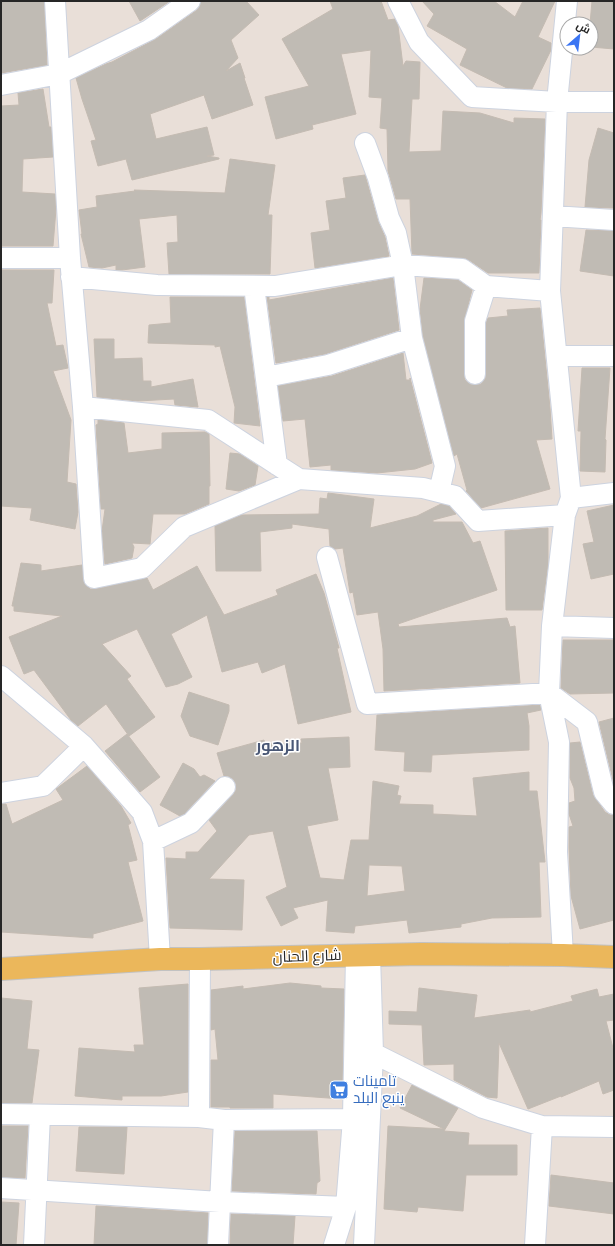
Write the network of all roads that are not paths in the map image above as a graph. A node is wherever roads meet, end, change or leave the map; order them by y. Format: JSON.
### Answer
{"nodes":[{"id":1,"x":55,"y":1,"type":"edge"},
{"id":2,"x":190,"y":1,"type":"edge"},
{"id":3,"x":398,"y":1,"type":"edge"},
{"id":4,"x":567,"y":1,"type":"edge"},
{"id":5,"x":60,"y":74,"type":"junction"},
{"id":6,"x":1,"y":85,"type":"edge"},
{"id":7,"x":557,"y":102,"type":"junction"},
{"id":8,"x":614,"y":102,"type":"edge"},
{"id":9,"x":365,"y":144,"type":"dead end"},
{"id":10,"x":553,"y":216,"type":"junction"},
{"id":11,"x":614,"y":220,"type":"edge"},
{"id":12,"x":1,"y":258,"type":"edge"},
{"id":13,"x":403,"y":265,"type":"junction"},
{"id":14,"x":70,"y":267,"type":"junction"},
{"id":15,"x":254,"y":286,"type":"junction"},
{"id":16,"x":486,"y":286,"type":"junction"},
{"id":17,"x":550,"y":291,"type":"junction"},
{"id":18,"x":412,"y":338,"type":"junction"},
{"id":19,"x":557,"y":356,"type":"junction"},
{"id":20,"x":614,"y":356,"type":"edge"},
{"id":21,"x":475,"y":374,"type":"dead end"},
{"id":22,"x":266,"y":377,"type":"junction"},
{"id":23,"x":83,"y":407,"type":"junction"},
{"id":24,"x":277,"y":465,"type":"junction"},
{"id":25,"x":299,"y":479,"type":"junction"},
{"id":26,"x":439,"y":492,"type":"junction"},
{"id":27,"x":614,"y":493,"type":"edge"},
{"id":28,"x":568,"y":506,"type":"junction"},
{"id":29,"x":327,"y":557,"type":"dead end"},
{"id":30,"x":552,"y":626,"type":"junction"},
{"id":31,"x":614,"y":628,"type":"edge"},
{"id":32,"x":1,"y":676,"type":"edge"},
{"id":33,"x":549,"y":693,"type":"junction"},
{"id":34,"x":84,"y":746,"type":"junction"},
{"id":35,"x":225,"y":787,"type":"dead end"},
{"id":36,"x":1,"y":793,"type":"edge"},
{"id":37,"x":614,"y":804,"type":"edge"},
{"id":38,"x":153,"y":840,"type":"junction"},
{"id":39,"x":363,"y":955,"type":"junction"},
{"id":40,"x":563,"y":955,"type":"junction"},
{"id":41,"x":614,"y":957,"type":"edge"},
{"id":42,"x":160,"y":958,"type":"junction"},
{"id":43,"x":200,"y":959,"type":"junction"},
{"id":44,"x":1,"y":969,"type":"edge"},
{"id":45,"x":373,"y":1053,"type":"junction"},
{"id":46,"x":1,"y":1114,"type":"edge"},
{"id":47,"x":40,"y":1115,"type":"junction"},
{"id":48,"x":199,"y":1117,"type":"junction"},
{"id":49,"x":353,"y":1119,"type":"junction"},
{"id":50,"x":224,"y":1120,"type":"junction"},
{"id":51,"x":542,"y":1126,"type":"junction"},
{"id":52,"x":614,"y":1127,"type":"edge"},
{"id":53,"x":1,"y":1188,"type":"edge"},
{"id":54,"x":37,"y":1190,"type":"junction"},
{"id":55,"x":220,"y":1202,"type":"junction"},
{"id":56,"x":346,"y":1207,"type":"junction"},
{"id":57,"x":34,"y":1245,"type":"edge"},
{"id":58,"x":218,"y":1245,"type":"edge"},
{"id":59,"x":334,"y":1245,"type":"edge"},
{"id":60,"x":364,"y":1245,"type":"edge"},
{"id":61,"x":535,"y":1245,"type":"edge"}],
"edges":[{"from":1,"to":5,"type":"street"},
{"from":2,"to":5,"type":"street"},
{"from":3,"to":7,"type":"street"},
{"from":4,"to":7,"type":"street"},
{"from":5,"to":6,"type":"street"},
{"from":5,"to":14,"type":"street"},
{"from":7,"to":8,"type":"street"},
{"from":7,"to":10,"type":"street"},
{"from":9,"to":13,"type":"street"},
{"from":10,"to":11,"type":"street"},
{"from":10,"to":17,"type":"street"},
{"from":12,"to":14,"type":"street"},
{"from":13,"to":15,"type":"street"},
{"from":13,"to":16,"type":"street"},
{"from":13,"to":18,"type":"street"},
{"from":14,"to":15,"type":"street"},
{"from":14,"to":23,"type":"street"},
{"from":15,"to":22,"type":"street"},
{"from":16,"to":17,"type":"street"},
{"from":16,"to":21,"type":"street"},
{"from":17,"to":19,"type":"street"},
{"from":18,"to":22,"type":"street"},
{"from":18,"to":26,"type":"street"},
{"from":19,"to":20,"type":"street"},
{"from":19,"to":28,"type":"street"},
{"from":22,"to":24,"type":"street"},
{"from":23,"to":24,"type":"street"},
{"from":23,"to":25,"type":"street"},
{"from":24,"to":25,"type":"street"},
{"from":25,"to":26,"type":"street"},
{"from":26,"to":28,"type":"street"},
{"from":27,"to":28,"type":"street"},
{"from":28,"to":30,"type":"street"},
{"from":29,"to":33,"type":"street"},
{"from":30,"to":31,"type":"street"},
{"from":30,"to":33,"type":"street"},
{"from":32,"to":34,"type":"street"},
{"from":33,"to":37,"type":"street"},
{"from":33,"to":40,"type":"street"},
{"from":34,"to":36,"type":"street"},
{"from":34,"to":38,"type":"street"},
{"from":35,"to":38,"type":"street"},
{"from":38,"to":42,"type":"street"},
{"from":39,"to":40,"type":"main road","name":"شارع الحنان"},
{"from":39,"to":43,"type":"main road","name":"شارع الحنان"},
{"from":39,"to":45,"type":"street"},
{"from":39,"to":49,"type":"street"},
{"from":40,"to":41,"type":"main road","name":"شارع الحنان"},
{"from":42,"to":43,"type":"main road","name":"شارع الحنان"},
{"from":42,"to":44,"type":"main road","name":"شارع الحنان"},
{"from":43,"to":48,"type":"street"},
{"from":45,"to":51,"type":"street"},
{"from":45,"to":60,"type":"street"},
{"from":46,"to":47,"type":"street"},
{"from":47,"to":48,"type":"street"},
{"from":47,"to":54,"type":"street"},
{"from":48,"to":50,"type":"street"},
{"from":49,"to":50,"type":"street"},
{"from":49,"to":56,"type":"street"},
{"from":50,"to":55,"type":"street"},
{"from":51,"to":52,"type":"street"},
{"from":51,"to":61,"type":"street"},
{"from":53,"to":54,"type":"street"},
{"from":54,"to":55,"type":"street"},
{"from":54,"to":57,"type":"street"},
{"from":55,"to":56,"type":"street"},
{"from":55,"to":58,"type":"street"},
{"from":56,"to":59,"type":"street"}]}
